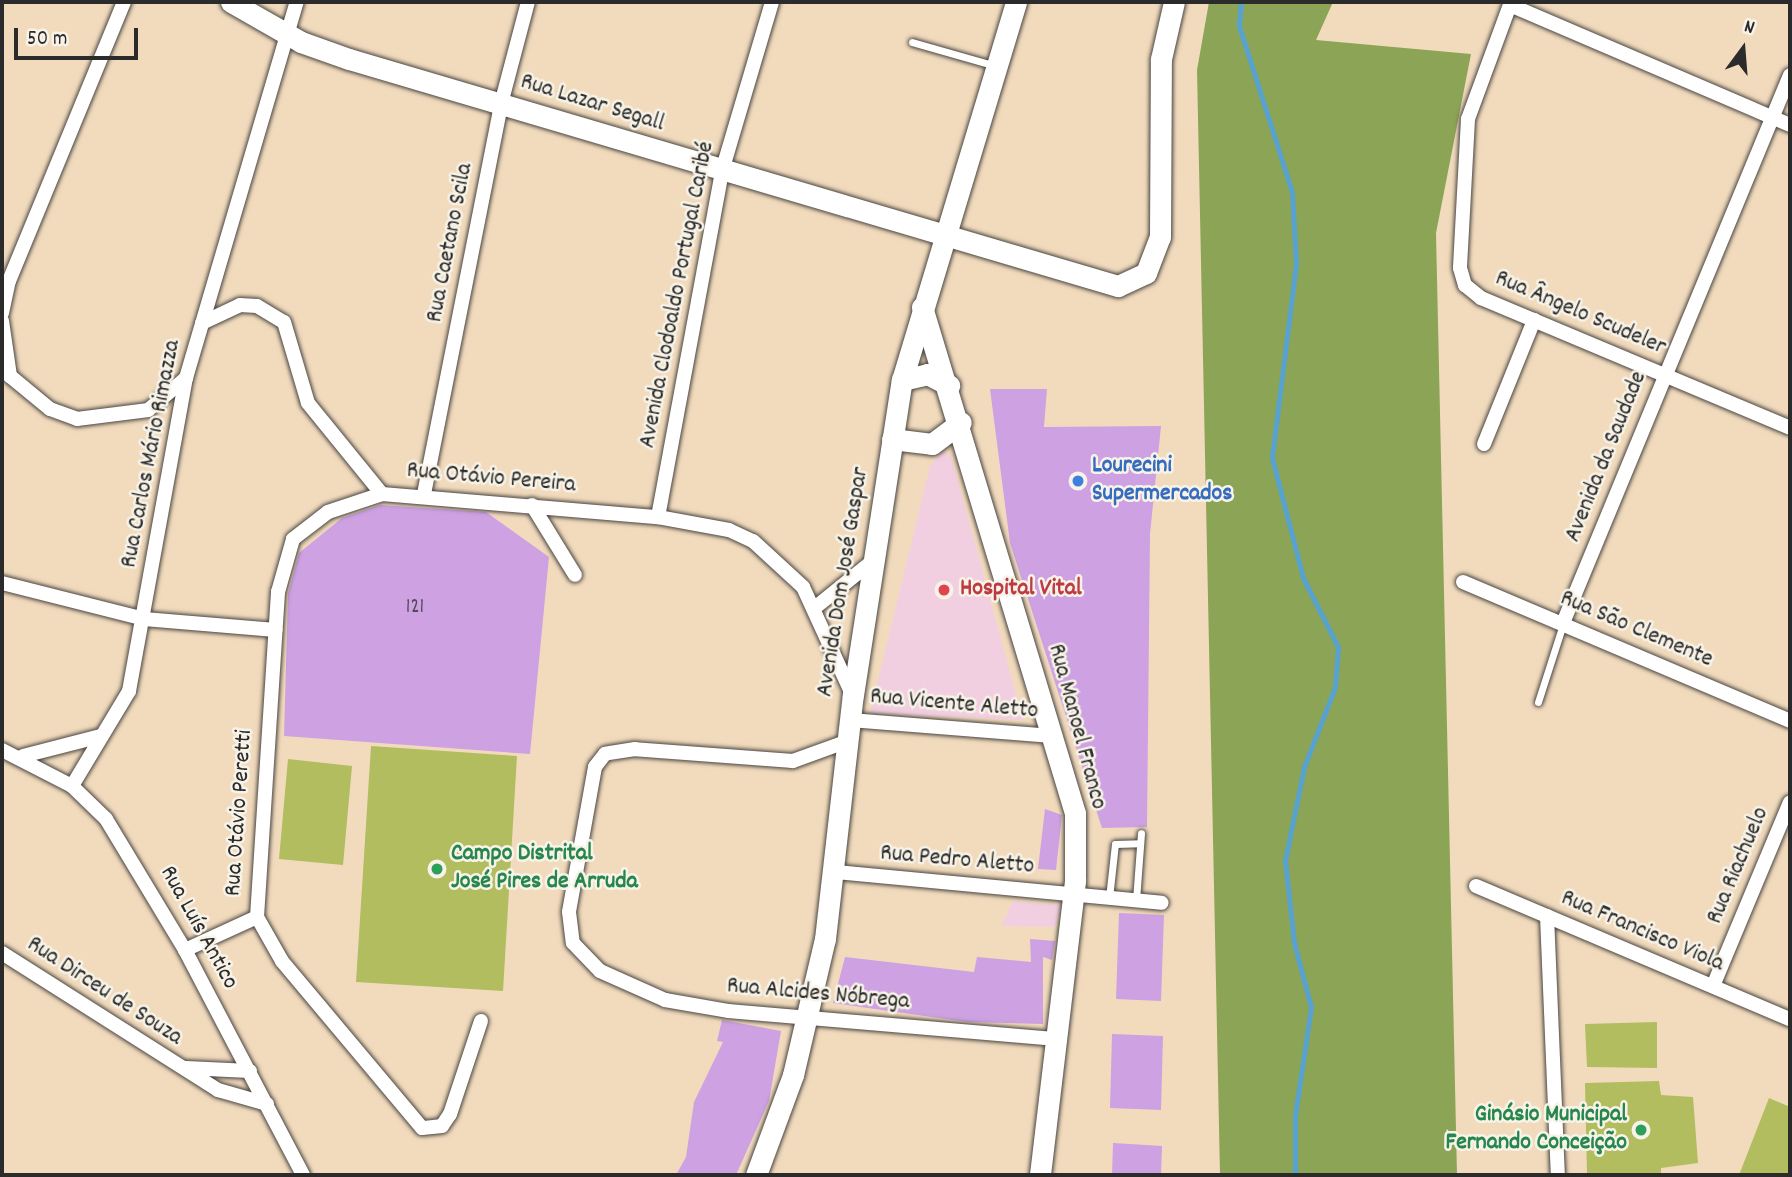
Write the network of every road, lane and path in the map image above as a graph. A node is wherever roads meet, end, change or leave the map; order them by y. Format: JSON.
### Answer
{"nodes":[{"id":1,"x":124,"y":2,"type":"edge"},
{"id":2,"x":231,"y":2,"type":"edge"},
{"id":3,"x":297,"y":2,"type":"edge"},
{"id":4,"x":528,"y":2,"type":"edge"},
{"id":5,"x":772,"y":2,"type":"edge"},
{"id":6,"x":1016,"y":2,"type":"edge"},
{"id":7,"x":1174,"y":2,"type":"edge"},
{"id":8,"x":1510,"y":3,"type":"edge"},
{"id":9,"x":286,"y":34,"type":"junction"},
{"id":10,"x":912,"y":43,"type":"dead end"},
{"id":11,"x":996,"y":66,"type":"junction"},
{"id":12,"x":1790,"y":75,"type":"edge"},
{"id":13,"x":501,"y":104,"type":"junction"},
{"id":14,"x":1773,"y":117,"type":"junction"},
{"id":15,"x":1790,"y":125,"type":"edge"},
{"id":16,"x":722,"y":171,"type":"junction"},
{"id":17,"x":945,"y":239,"type":"junction"},
{"id":18,"x":922,"y":307,"type":"junction"},
{"id":19,"x":2,"y":313,"type":"edge"},
{"id":20,"x":1534,"y":320,"type":"junction"},
{"id":21,"x":2,"y":321,"type":"edge"},
{"id":22,"x":202,"y":323,"type":"junction"},
{"id":23,"x":1665,"y":375,"type":"junction"},
{"id":24,"x":186,"y":378,"type":"junction"},
{"id":25,"x":902,"y":380,"type":"junction"},
{"id":26,"x":948,"y":385,"type":"junction"},
{"id":27,"x":961,"y":422,"type":"junction"},
{"id":28,"x":1790,"y":428,"type":"edge"},
{"id":29,"x":892,"y":439,"type":"junction"},
{"id":30,"x":1484,"y":444,"type":"dead end"},
{"id":31,"x":382,"y":494,"type":"junction"},
{"id":32,"x":424,"y":494,"type":"junction"},
{"id":33,"x":532,"y":505,"type":"junction"},
{"id":34,"x":658,"y":517,"type":"junction"},
{"id":35,"x":874,"y":560,"type":"junction"},
{"id":36,"x":575,"y":575,"type":"dead end"},
{"id":37,"x":1463,"y":582,"type":"dead end"},
{"id":38,"x":2,"y":583,"type":"edge"},
{"id":39,"x":817,"y":606,"type":"junction"},
{"id":40,"x":144,"y":619,"type":"junction"},
{"id":41,"x":1563,"y":623,"type":"junction"},
{"id":42,"x":276,"y":630,"type":"junction"},
{"id":43,"x":853,"y":695,"type":"junction"},
{"id":44,"x":1538,"y":702,"type":"dead end"},
{"id":45,"x":1790,"y":721,"type":"edge"},
{"id":46,"x":849,"y":730,"type":"junction"},
{"id":47,"x":103,"y":735,"type":"junction"},
{"id":48,"x":1055,"y":736,"type":"junction"},
{"id":49,"x":2,"y":750,"type":"edge"},
{"id":50,"x":22,"y":757,"type":"junction"},
{"id":51,"x":72,"y":786,"type":"junction"},
{"id":52,"x":1790,"y":802,"type":"edge"},
{"id":53,"x":1141,"y":833,"type":"dead end"},
{"id":54,"x":1140,"y":843,"type":"junction"},
{"id":55,"x":836,"y":872,"type":"junction"},
{"id":56,"x":1476,"y":886,"type":"dead end"},
{"id":57,"x":1073,"y":895,"type":"junction"},
{"id":58,"x":1109,"y":898,"type":"junction"},
{"id":59,"x":1136,"y":901,"type":"junction"},
{"id":60,"x":1162,"y":903,"type":"dead end"},
{"id":61,"x":1547,"y":916,"type":"junction"},
{"id":62,"x":257,"y":918,"type":"junction"},
{"id":63,"x":185,"y":950,"type":"junction"},
{"id":64,"x":2,"y":953,"type":"edge"},
{"id":65,"x":1713,"y":986,"type":"junction"},
{"id":66,"x":807,"y":1017,"type":"junction"},
{"id":67,"x":1790,"y":1019,"type":"edge"},
{"id":68,"x":481,"y":1021,"type":"dead end"},
{"id":69,"x":1056,"y":1039,"type":"junction"},
{"id":70,"x":181,"y":1068,"type":"junction"},
{"id":71,"x":250,"y":1071,"type":"junction"},
{"id":72,"x":267,"y":1104,"type":"junction"},
{"id":73,"x":303,"y":1175,"type":"edge"},
{"id":74,"x":756,"y":1175,"type":"edge"},
{"id":75,"x":1040,"y":1175,"type":"edge"},
{"id":76,"x":1558,"y":1175,"type":"edge"}],
"edges":[{"from":1,"to":19,"type":"street"},
{"from":2,"to":9,"type":"street","name":"Rua Lazar Segall"},
{"from":3,"to":9,"type":"street","name":"Rua Carlos Mário Rimazza"},
{"from":4,"to":13,"type":"street","name":"Rua Caetano Scila"},
{"from":5,"to":16,"type":"street","name":"Avenida Clodoaldo Portugal Caribé"},
{"from":6,"to":11,"type":"street","name":"Avenida Dom José Gaspar"},
{"from":7,"to":17,"type":"street","name":"Rua Lazar Segall"},
{"from":8,"to":14,"type":"street"},
{"from":8,"to":20,"type":"street","name":"Rua Ângelo Scudeler"},
{"from":9,"to":13,"type":"street","name":"Rua Lazar Segall"},
{"from":9,"to":22,"type":"street","name":"Rua Carlos Mário Rimazza"},
{"from":10,"to":11,"type":"lane"},
{"from":11,"to":17,"type":"street","name":"Avenida Dom José Gaspar"},
{"from":12,"to":14,"type":"street","name":"Avenida da Saudade"},
{"from":13,"to":16,"type":"street","name":"Rua Lazar Segall"},
{"from":13,"to":32,"type":"street","name":"Rua Caetano Scila"},
{"from":14,"to":15,"type":"street"},
{"from":14,"to":23,"type":"street","name":"Avenida da Saudade"},
{"from":16,"to":17,"type":"street","name":"Rua Lazar Segall"},
{"from":16,"to":34,"type":"street","name":"Avenida Clodoaldo Portugal Caribé"},
{"from":17,"to":18,"type":"street","name":"Avenida Dom José Gaspar"},
{"from":18,"to":25,"type":"street","name":"Avenida Dom José Gaspar"},
{"from":18,"to":26,"type":"street","name":"Rua Manoel Franco"},
{"from":20,"to":23,"type":"street","name":"Rua Ângelo Scudeler"},
{"from":20,"to":30,"type":"street"},
{"from":21,"to":24,"type":"street"},
{"from":22,"to":24,"type":"street","name":"Rua Carlos Mário Rimazza"},
{"from":22,"to":31,"type":"street","name":"Rua Otávio Pereira"},
{"from":23,"to":28,"type":"street","name":"Rua Ângelo Scudeler"},
{"from":23,"to":41,"type":"street","name":"Avenida da Saudade"},
{"from":24,"to":40,"type":"street","name":"Rua Carlos Mário Rimazza"},
{"from":25,"to":26,"type":"street"},
{"from":25,"to":29,"type":"street","name":"Avenida Dom José Gaspar"},
{"from":26,"to":27,"type":"street","name":"Rua Manoel Franco"},
{"from":27,"to":29,"type":"street"},
{"from":27,"to":48,"type":"street","name":"Rua Manoel Franco"},
{"from":29,"to":35,"type":"street","name":"Avenida Dom José Gaspar"},
{"from":31,"to":32,"type":"street","name":"Rua Otávio Pereira"},
{"from":31,"to":42,"type":"street","name":"Rua Otávio Peretti"},
{"from":32,"to":33,"type":"street","name":"Rua Otávio Pereira"},
{"from":33,"to":34,"type":"street","name":"Rua Otávio Pereira"},
{"from":33,"to":36,"type":"street"},
{"from":34,"to":39,"type":"street","name":"Rua Otávio Pereira"},
{"from":35,"to":39,"type":"street"},
{"from":35,"to":43,"type":"street","name":"Avenida Dom José Gaspar"},
{"from":37,"to":41,"type":"street","name":"Rua São Clemente"},
{"from":38,"to":40,"type":"street"},
{"from":39,"to":43,"type":"street","name":"Rua Otávio Pereira"},
{"from":40,"to":42,"type":"street"},
{"from":40,"to":47,"type":"street","name":"Rua Carlos Mário Rimazza"},
{"from":41,"to":44,"type":"lane"},
{"from":41,"to":45,"type":"street","name":"Rua São Clemente"},
{"from":42,"to":62,"type":"street","name":"Rua Otávio Peretti"},
{"from":43,"to":46,"type":"street","name":"Avenida Dom José Gaspar"},
{"from":46,"to":48,"type":"street","name":"Rua Vicente Aletto"},
{"from":46,"to":55,"type":"street","name":"Avenida Dom José Gaspar"},
{"from":46,"to":66,"type":"street","name":"Rua Alcides Nóbrega"},
{"from":47,"to":50,"type":"street"},
{"from":47,"to":51,"type":"street","name":"Rua Carlos Mário Rimazza"},
{"from":48,"to":57,"type":"street","name":"Rua Manoel Franco"},
{"from":49,"to":50,"type":"street","name":"Rua Luís Antico"},
{"from":50,"to":51,"type":"street","name":"Rua Luís Antico"},
{"from":51,"to":63,"type":"street","name":"Rua Luís Antico"},
{"from":52,"to":65,"type":"street","name":"Rua Riachuelo"},
{"from":53,"to":54,"type":"lane"},
{"from":54,"to":58,"type":"lane"},
{"from":54,"to":59,"type":"lane"},
{"from":55,"to":57,"type":"street","name":"Rua Pedro Aletto"},
{"from":55,"to":66,"type":"street","name":"Avenida Dom José Gaspar"},
{"from":56,"to":61,"type":"street","name":"Rua Francisco Viola"},
{"from":57,"to":58,"type":"street","name":"Rua Pedro Aletto"},
{"from":57,"to":69,"type":"street","name":"Rua Manoel Franco"},
{"from":58,"to":59,"type":"street","name":"Rua Pedro Aletto"},
{"from":59,"to":60,"type":"street","name":"Rua Pedro Aletto"},
{"from":61,"to":65,"type":"street","name":"Rua Francisco Viola"},
{"from":61,"to":76,"type":"street"},
{"from":62,"to":63,"type":"street"},
{"from":62,"to":68,"type":"street","name":"Rua Otávio Peretti"},
{"from":63,"to":71,"type":"street","name":"Rua Luís Antico"},
{"from":64,"to":70,"type":"street","name":"Rua Dirceu de Souza"},
{"from":65,"to":67,"type":"street","name":"Rua Francisco Viola"},
{"from":66,"to":69,"type":"street","name":"Rua Alcides Nóbrega"},
{"from":66,"to":74,"type":"street","name":"Avenida Dom José Gaspar"},
{"from":69,"to":75,"type":"street","name":"Rua Manoel Franco"},
{"from":70,"to":71,"type":"street","name":"Rua Dirceu de Souza"},
{"from":70,"to":72,"type":"street","name":"Rua Dirceu de Souza"},
{"from":71,"to":72,"type":"street","name":"Rua Luís Antico"},
{"from":72,"to":73,"type":"street","name":"Rua Luís Antico"}]}
